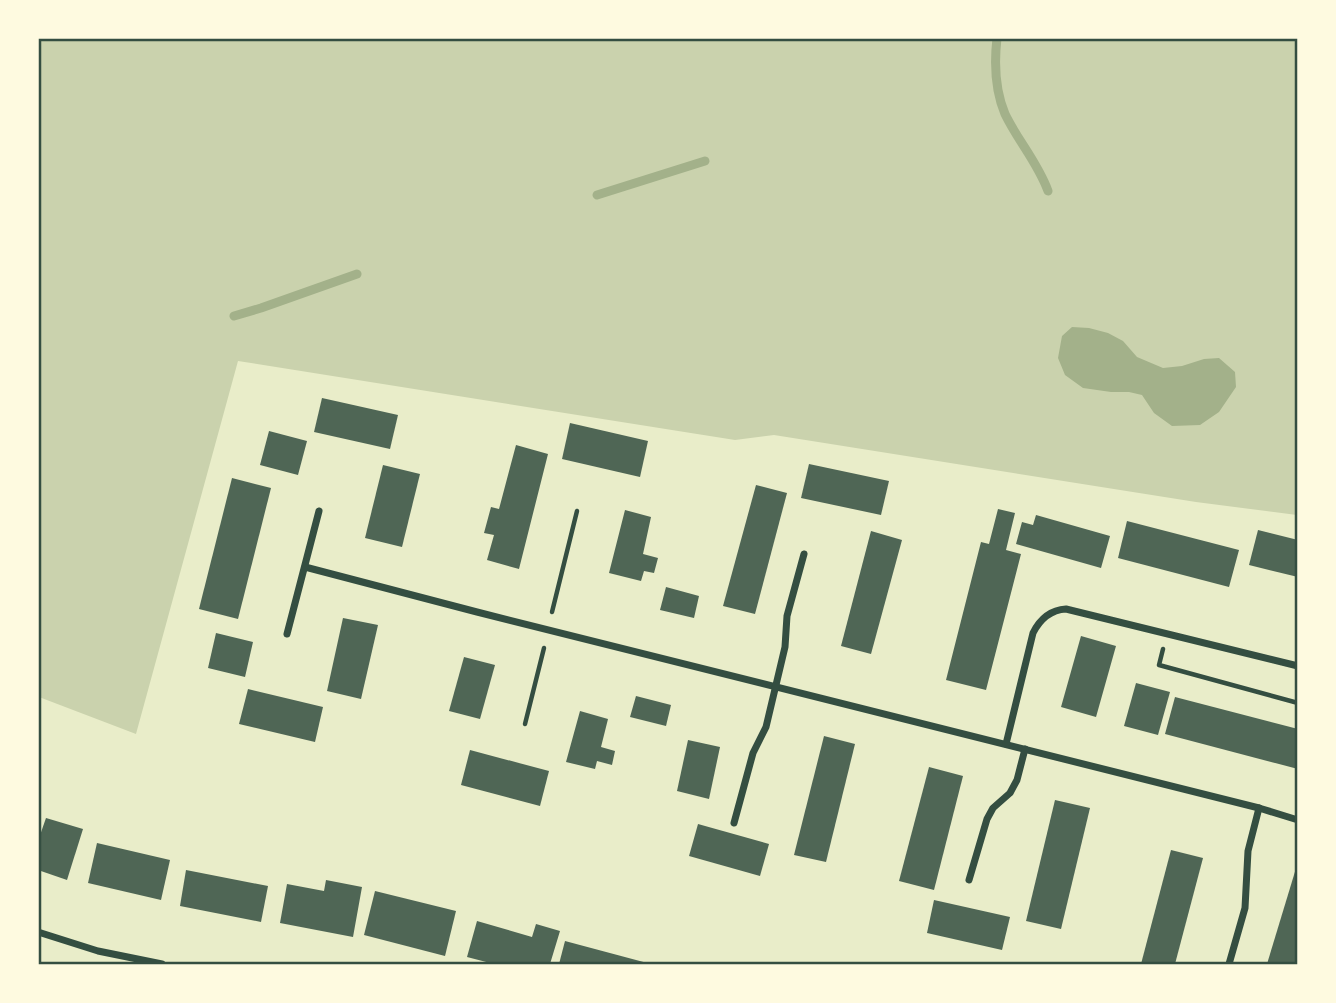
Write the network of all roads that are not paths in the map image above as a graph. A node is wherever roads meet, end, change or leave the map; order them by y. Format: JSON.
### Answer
{"nodes":[{"id":1,"x":319,"y":511,"type":"dead end"},
{"id":2,"x":804,"y":555,"type":"dead end"},
{"id":3,"x":305,"y":567,"type":"junction"},
{"id":4,"x":287,"y":634,"type":"dead end"},
{"id":5,"x":1297,"y":666,"type":"edge"},
{"id":6,"x":776,"y":687,"type":"junction"},
{"id":7,"x":1006,"y":744,"type":"junction"},
{"id":8,"x":1025,"y":749,"type":"junction"},
{"id":9,"x":1259,"y":808,"type":"junction"},
{"id":10,"x":1297,"y":820,"type":"edge"},
{"id":11,"x":734,"y":823,"type":"dead end"},
{"id":12,"x":969,"y":880,"type":"dead end"},
{"id":13,"x":38,"y":932,"type":"edge"},
{"id":14,"x":162,"y":964,"type":"edge"},
{"id":15,"x":1229,"y":964,"type":"edge"}],
"edges":[{"from":1,"to":3,"type":"street"},
{"from":2,"to":6,"type":"street"},
{"from":3,"to":4,"type":"street"},
{"from":3,"to":6,"type":"street"},
{"from":5,"to":7,"type":"street"},
{"from":6,"to":7,"type":"street"},
{"from":6,"to":11,"type":"street"},
{"from":7,"to":8,"type":"street"},
{"from":8,"to":9,"type":"street"},
{"from":8,"to":12,"type":"street"},
{"from":9,"to":10,"type":"street"},
{"from":9,"to":15,"type":"street"},
{"from":13,"to":14,"type":"street"}]}
